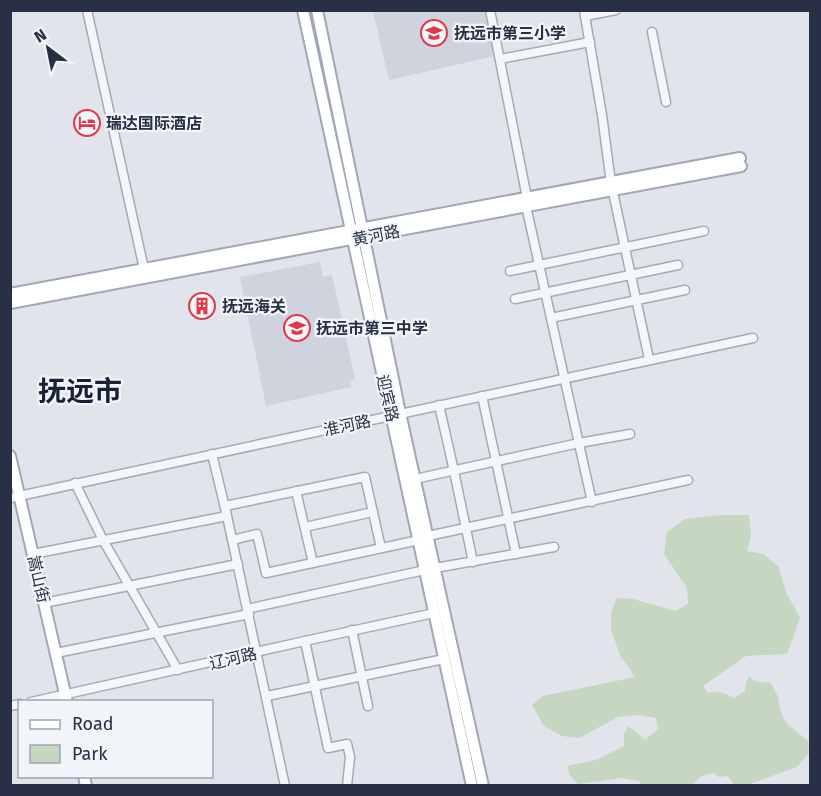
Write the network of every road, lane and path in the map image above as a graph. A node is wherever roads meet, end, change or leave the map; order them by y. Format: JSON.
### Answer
{"nodes":[{"id":1,"x":87,"y":10,"type":"edge"},
{"id":2,"x":303,"y":10,"type":"edge"},
{"id":3,"x":317,"y":10,"type":"edge"},
{"id":4,"x":490,"y":10,"type":"edge"},
{"id":5,"x":616,"y":10,"type":"edge"},
{"id":6,"x":585,"y":14,"type":"edge"},
{"id":7,"x":652,"y":32,"type":"dead end"},
{"id":8,"x":590,"y":42,"type":"junction"},
{"id":9,"x":500,"y":59,"type":"junction"},
{"id":10,"x":666,"y":102,"type":"dead end"},
{"id":11,"x":741,"y":162,"type":"dead end"},
{"id":12,"x":612,"y":186,"type":"junction"},
{"id":13,"x":527,"y":202,"type":"junction"},
{"id":14,"x":704,"y":231,"type":"dead end"},
{"id":15,"x":357,"y":234,"type":"junction"},
{"id":16,"x":625,"y":248,"type":"junction"},
{"id":17,"x":540,"y":265,"type":"junction"},
{"id":18,"x":678,"y":265,"type":"dead end"},
{"id":19,"x":144,"y":269,"type":"junction"},
{"id":20,"x":510,"y":271,"type":"dead end"},
{"id":21,"x":631,"y":275,"type":"junction"},
{"id":22,"x":685,"y":290,"type":"dead end"},
{"id":23,"x":546,"y":292,"type":"junction"},
{"id":24,"x":10,"y":294,"type":"edge"},
{"id":25,"x":515,"y":299,"type":"dead end"},
{"id":26,"x":636,"y":300,"type":"junction"},
{"id":27,"x":10,"y":303,"type":"edge"},
{"id":28,"x":551,"y":318,"type":"junction"},
{"id":29,"x":753,"y":338,"type":"dead end"},
{"id":30,"x":649,"y":359,"type":"junction"},
{"id":31,"x":565,"y":378,"type":"junction"},
{"id":32,"x":482,"y":396,"type":"junction"},
{"id":33,"x":439,"y":405,"type":"junction"},
{"id":34,"x":396,"y":414,"type":"junction"},
{"id":35,"x":630,"y":434,"type":"dead end"},
{"id":36,"x":579,"y":443,"type":"junction"},
{"id":37,"x":212,"y":454,"type":"junction"},
{"id":38,"x":10,"y":456,"type":"edge"},
{"id":39,"x":496,"y":462,"type":"junction"},
{"id":40,"x":454,"y":471,"type":"junction"},
{"id":41,"x":415,"y":479,"type":"junction"},
{"id":42,"x":688,"y":480,"type":"dead end"},
{"id":43,"x":75,"y":483,"type":"junction"},
{"id":44,"x":10,"y":485,"type":"edge"},
{"id":45,"x":296,"y":491,"type":"junction"},
{"id":46,"x":14,"y":497,"type":"edge"},
{"id":47,"x":592,"y":502,"type":"junction"},
{"id":48,"x":225,"y":506,"type":"junction"},
{"id":49,"x":373,"y":512,"type":"junction"},
{"id":50,"x":227,"y":516,"type":"junction"},
{"id":51,"x":508,"y":520,"type":"junction"},
{"id":52,"x":305,"y":527,"type":"junction"},
{"id":53,"x":466,"y":528,"type":"junction"},
{"id":54,"x":423,"y":538,"type":"junction"},
{"id":55,"x":103,"y":540,"type":"junction"},
{"id":56,"x":232,"y":540,"type":"junction"},
{"id":57,"x":381,"y":548,"type":"junction"},
{"id":58,"x":554,"y":548,"type":"dead end"},
{"id":59,"x":33,"y":554,"type":"junction"},
{"id":60,"x":516,"y":554,"type":"junction"},
{"id":61,"x":473,"y":562,"type":"junction"},
{"id":62,"x":313,"y":563,"type":"junction"},
{"id":63,"x":238,"y":564,"type":"junction"},
{"id":64,"x":430,"y":569,"type":"junction"},
{"id":65,"x":129,"y":585,"type":"junction"},
{"id":66,"x":44,"y":603,"type":"junction"},
{"id":67,"x":248,"y":611,"type":"junction"},
{"id":68,"x":434,"y":613,"type":"junction"},
{"id":69,"x":352,"y":630,"type":"junction"},
{"id":70,"x":156,"y":633,"type":"junction"},
{"id":71,"x":305,"y":640,"type":"junction"},
{"id":72,"x":257,"y":652,"type":"junction"},
{"id":73,"x":56,"y":654,"type":"junction"},
{"id":74,"x":444,"y":659,"type":"junction"},
{"id":75,"x":178,"y":670,"type":"junction"},
{"id":76,"x":361,"y":675,"type":"junction"},
{"id":77,"x":314,"y":686,"type":"junction"},
{"id":78,"x":267,"y":696,"type":"junction"},
{"id":79,"x":63,"y":698,"type":"edge"},
{"id":80,"x":47,"y":700,"type":"edge"},
{"id":81,"x":368,"y":706,"type":"dead end"},
{"id":82,"x":285,"y":786,"type":"edge"},
{"id":83,"x":347,"y":786,"type":"edge"},
{"id":84,"x":472,"y":786,"type":"edge"},
{"id":85,"x":483,"y":786,"type":"edge"}],
"edges":[{"from":1,"to":19,"type":"street"},
{"from":2,"to":15,"type":"main road","name":"迎宾路"},
{"from":3,"to":15,"type":"main road","name":"迎宾路"},
{"from":4,"to":9,"type":"street"},
{"from":5,"to":6,"type":"street"},
{"from":6,"to":8,"type":"street"},
{"from":7,"to":10,"type":"street"},
{"from":8,"to":9,"type":"street"},
{"from":8,"to":12,"type":"street"},
{"from":9,"to":13,"type":"street"},
{"from":11,"to":12,"type":"main road","name":"黄河路"},
{"from":12,"to":13,"type":"main road","name":"黄河路"},
{"from":12,"to":16,"type":"street"},
{"from":13,"to":15,"type":"main road","name":"黄河路"},
{"from":13,"to":17,"type":"street"},
{"from":14,"to":16,"type":"street"},
{"from":15,"to":19,"type":"main road","name":"黄河路"},
{"from":15,"to":27,"type":"main road","name":"黄河路"},
{"from":15,"to":34,"type":"main road","name":"迎宾路"},
{"from":16,"to":17,"type":"street"},
{"from":16,"to":21,"type":"street"},
{"from":17,"to":20,"type":"street"},
{"from":17,"to":23,"type":"street"},
{"from":18,"to":21,"type":"street"},
{"from":19,"to":24,"type":"main road","name":"黄河路"},
{"from":21,"to":23,"type":"street"},
{"from":21,"to":26,"type":"street"},
{"from":22,"to":26,"type":"street"},
{"from":23,"to":25,"type":"street"},
{"from":23,"to":28,"type":"street"},
{"from":26,"to":28,"type":"street"},
{"from":26,"to":30,"type":"street"},
{"from":28,"to":31,"type":"street"},
{"from":29,"to":30,"type":"street","name":"淮河路"},
{"from":30,"to":31,"type":"street","name":"淮河路"},
{"from":31,"to":32,"type":"street","name":"淮河路"},
{"from":31,"to":36,"type":"street"},
{"from":32,"to":33,"type":"street","name":"淮河路"},
{"from":32,"to":39,"type":"street"},
{"from":33,"to":34,"type":"street","name":"淮河路"},
{"from":33,"to":40,"type":"street"},
{"from":34,"to":37,"type":"street","name":"淮河路"},
{"from":34,"to":41,"type":"main road","name":"迎宾路"},
{"from":34,"to":54,"type":"main road","name":"迎宾路"},
{"from":35,"to":36,"type":"street"},
{"from":36,"to":39,"type":"street"},
{"from":36,"to":47,"type":"street"},
{"from":37,"to":43,"type":"street","name":"淮河路"},
{"from":37,"to":48,"type":"street"},
{"from":38,"to":46,"type":"main road","name":"嵩山街"},
{"from":39,"to":40,"type":"street"},
{"from":39,"to":51,"type":"street"},
{"from":40,"to":41,"type":"street"},
{"from":40,"to":53,"type":"street"},
{"from":41,"to":54,"type":"main road","name":"迎宾路"},
{"from":42,"to":47,"type":"street"},
{"from":43,"to":46,"type":"street","name":"淮河路"},
{"from":43,"to":55,"type":"street"},
{"from":44,"to":46,"type":"main road","name":"嵩山街"},
{"from":45,"to":48,"type":"street"},
{"from":45,"to":49,"type":"street"},
{"from":45,"to":52,"type":"street"},
{"from":46,"to":59,"type":"main road","name":"嵩山街"},
{"from":46,"to":79,"type":"main road","name":"嵩山街"},
{"from":47,"to":51,"type":"street"},
{"from":48,"to":50,"type":"street"},
{"from":49,"to":52,"type":"street"},
{"from":49,"to":57,"type":"street"},
{"from":50,"to":55,"type":"street"},
{"from":50,"to":56,"type":"street"},
{"from":51,"to":53,"type":"street"},
{"from":51,"to":60,"type":"street"},
{"from":52,"to":62,"type":"street"},
{"from":53,"to":54,"type":"street"},
{"from":53,"to":61,"type":"street"},
{"from":54,"to":57,"type":"street"},
{"from":54,"to":64,"type":"main road","name":"迎宾路"},
{"from":55,"to":59,"type":"street"},
{"from":55,"to":65,"type":"street"},
{"from":56,"to":62,"type":"street"},
{"from":56,"to":63,"type":"street"},
{"from":57,"to":62,"type":"street"},
{"from":58,"to":60,"type":"street"},
{"from":59,"to":66,"type":"main road","name":"嵩山街"},
{"from":60,"to":61,"type":"street"},
{"from":61,"to":64,"type":"street"},
{"from":63,"to":65,"type":"street"},
{"from":63,"to":67,"type":"street"},
{"from":64,"to":67,"type":"street"},
{"from":64,"to":68,"type":"main road","name":"迎宾路"},
{"from":64,"to":85,"type":"main road","name":"迎宾路"},
{"from":65,"to":66,"type":"street"},
{"from":65,"to":70,"type":"street"},
{"from":66,"to":73,"type":"main road","name":"嵩山街"},
{"from":67,"to":70,"type":"street"},
{"from":67,"to":72,"type":"street"},
{"from":68,"to":69,"type":"street","name":"辽河路"},
{"from":68,"to":74,"type":"main road","name":"迎宾路"},
{"from":69,"to":71,"type":"street","name":"辽河路"},
{"from":69,"to":76,"type":"street"},
{"from":70,"to":73,"type":"street"},
{"from":70,"to":75,"type":"street"},
{"from":71,"to":72,"type":"street","name":"辽河路"},
{"from":71,"to":77,"type":"street"},
{"from":72,"to":75,"type":"street","name":"辽河路"},
{"from":72,"to":78,"type":"street"},
{"from":73,"to":79,"type":"main road","name":"嵩山街"},
{"from":74,"to":76,"type":"street"},
{"from":74,"to":84,"type":"main road","name":"迎宾路"},
{"from":75,"to":79,"type":"street","name":"辽河路"},
{"from":76,"to":77,"type":"street"},
{"from":76,"to":81,"type":"street"},
{"from":77,"to":78,"type":"street"},
{"from":77,"to":83,"type":"street"},
{"from":78,"to":82,"type":"street"},
{"from":79,"to":80,"type":"street","name":"辽河路"}]}
